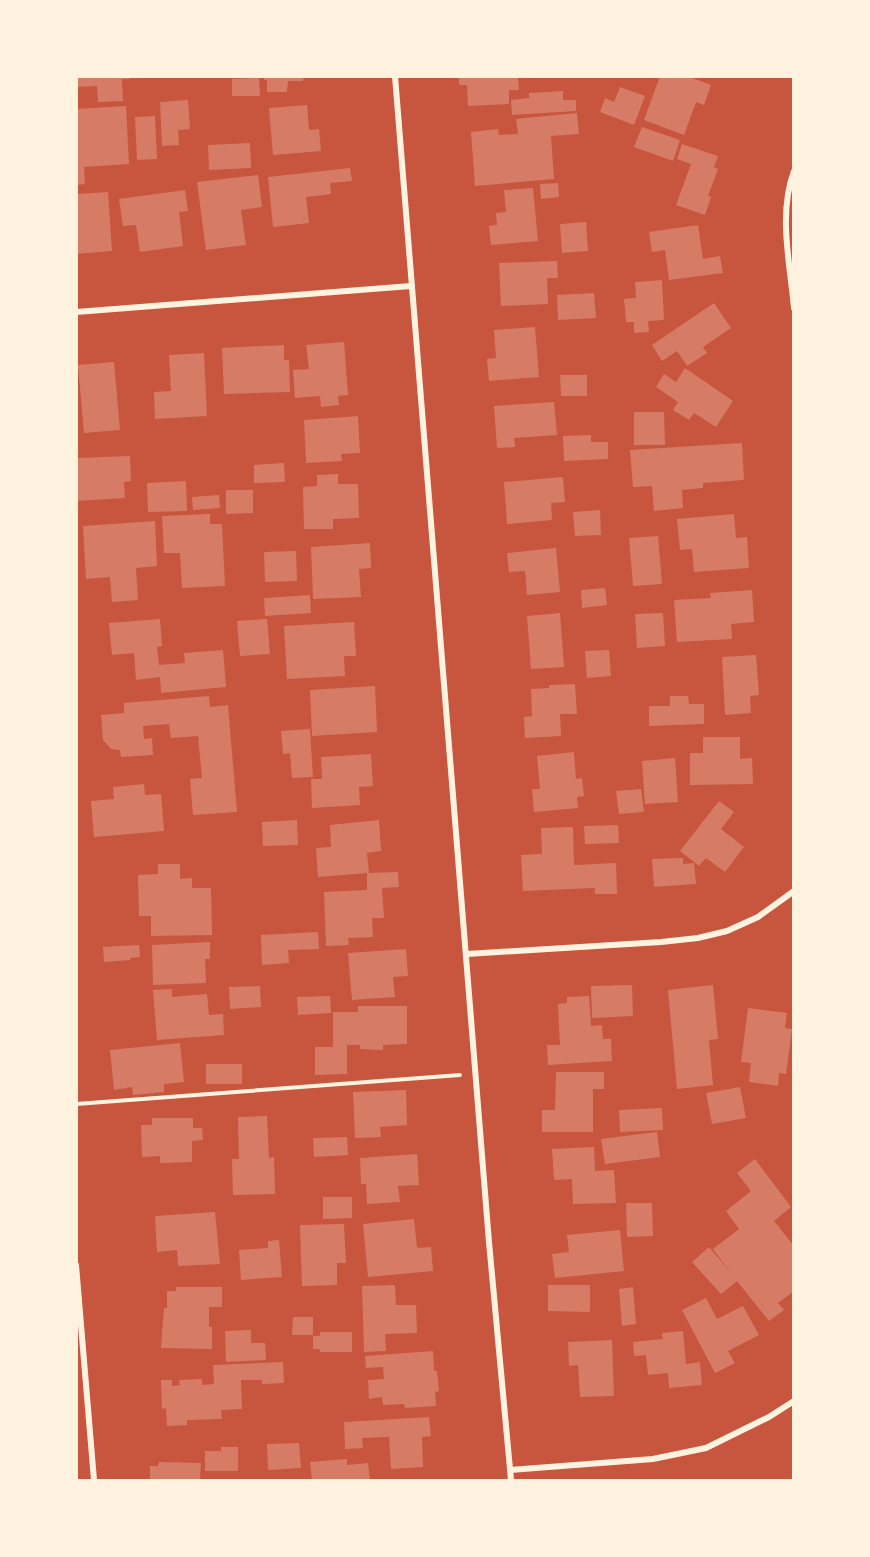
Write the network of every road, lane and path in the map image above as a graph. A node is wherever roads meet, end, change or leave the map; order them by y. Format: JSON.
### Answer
{"nodes":[{"id":1,"x":395,"y":76,"type":"edge"},
{"id":2,"x":794,"y":171,"type":"edge"},
{"id":3,"x":411,"y":286,"type":"junction"},
{"id":4,"x":794,"y":308,"type":"edge"},
{"id":5,"x":76,"y":312,"type":"edge"},
{"id":6,"x":794,"y":891,"type":"edge"},
{"id":7,"x":467,"y":954,"type":"junction"},
{"id":8,"x":476,"y":1074,"type":"junction"},
{"id":9,"x":76,"y":1104,"type":"edge"},
{"id":10,"x":76,"y":1265,"type":"edge"},
{"id":11,"x":794,"y":1401,"type":"edge"},
{"id":12,"x":510,"y":1470,"type":"junction"},
{"id":13,"x":94,"y":1480,"type":"edge"},
{"id":14,"x":511,"y":1480,"type":"edge"}],
"edges":[{"from":1,"to":3,"type":"street"},
{"from":2,"to":4,"type":"street"},
{"from":3,"to":5,"type":"street"},
{"from":3,"to":7,"type":"street"},
{"from":6,"to":7,"type":"street"},
{"from":7,"to":8,"type":"street"},
{"from":8,"to":9,"type":"path"},
{"from":8,"to":12,"type":"street"},
{"from":10,"to":13,"type":"street"},
{"from":11,"to":12,"type":"street"},
{"from":12,"to":14,"type":"street"}]}
